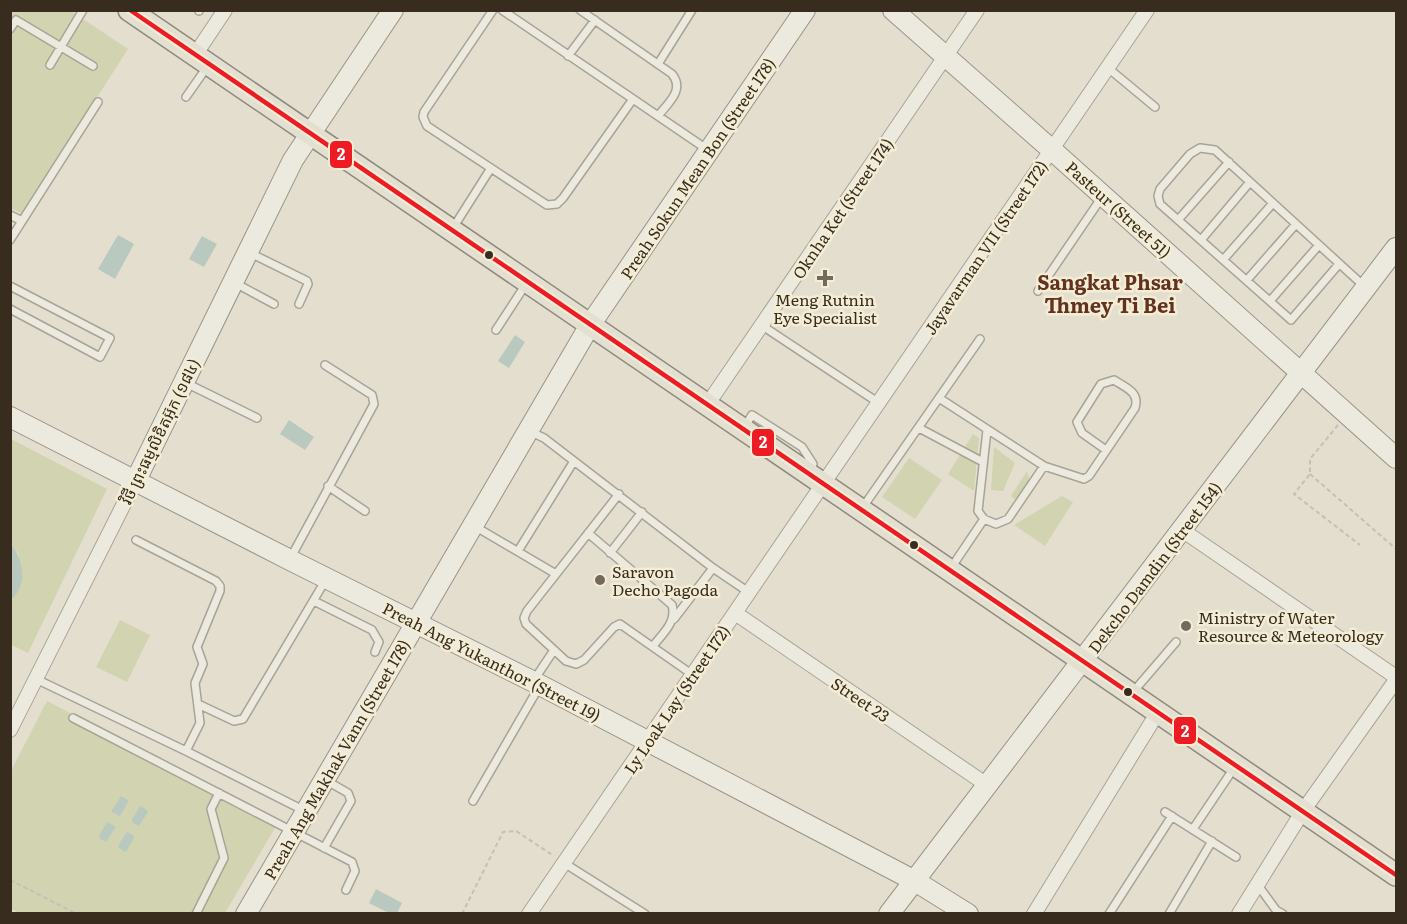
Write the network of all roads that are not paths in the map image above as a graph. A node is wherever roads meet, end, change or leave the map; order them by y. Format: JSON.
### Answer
{"nodes":[{"id":1,"x":82,"y":10,"type":"edge"},
{"id":2,"x":129,"y":10,"type":"edge"},
{"id":3,"x":225,"y":10,"type":"edge"},
{"id":4,"x":393,"y":10,"type":"edge"},
{"id":5,"x":493,"y":10,"type":"edge"},
{"id":6,"x":502,"y":10,"type":"edge"},
{"id":7,"x":580,"y":10,"type":"edge"},
{"id":8,"x":692,"y":10,"type":"edge"},
{"id":9,"x":805,"y":10,"type":"edge"},
{"id":10,"x":893,"y":10,"type":"edge"},
{"id":11,"x":977,"y":10,"type":"edge"},
{"id":12,"x":1147,"y":10,"type":"edge"},
{"id":13,"x":595,"y":20,"type":"junction"},
{"id":14,"x":10,"y":29,"type":"edge"},
{"id":15,"x":61,"y":47,"type":"junction"},
{"id":16,"x":568,"y":56,"type":"junction"},
{"id":17,"x":945,"y":56,"type":"junction"},
{"id":18,"x":202,"y":60,"type":"junction"},
{"id":19,"x":658,"y":64,"type":"junction"},
{"id":20,"x":50,"y":65,"type":"dead end"},
{"id":21,"x":93,"y":66,"type":"dead end"},
{"id":22,"x":1108,"y":68,"type":"junction"},
{"id":23,"x":186,"y":97,"type":"dead end"},
{"id":24,"x":633,"y":99,"type":"junction"},
{"id":25,"x":98,"y":102,"type":"dead end"},
{"id":26,"x":1155,"y":107,"type":"dead end"},
{"id":27,"x":658,"y":117,"type":"junction"},
{"id":28,"x":310,"y":134,"type":"junction"},
{"id":29,"x":1052,"y":150,"type":"junction"},
{"id":30,"x":709,"y":151,"type":"junction"},
{"id":31,"x":1229,"y":162,"type":"junction"},
{"id":32,"x":491,"y":168,"type":"junction"},
{"id":33,"x":1250,"y":182,"type":"junction"},
{"id":34,"x":1103,"y":195,"type":"junction"},
{"id":35,"x":1273,"y":203,"type":"junction"},
{"id":36,"x":10,"y":215,"type":"edge"},
{"id":37,"x":1178,"y":220,"type":"junction"},
{"id":38,"x":22,"y":221,"type":"junction"},
{"id":39,"x":1296,"y":224,"type":"junction"},
{"id":40,"x":452,"y":231,"type":"junction"},
{"id":41,"x":10,"y":240,"type":"edge"},
{"id":42,"x":1201,"y":240,"type":"junction"},
{"id":43,"x":1319,"y":245,"type":"junction"},
{"id":44,"x":1396,"y":248,"type":"edge"},
{"id":45,"x":247,"y":252,"type":"junction"},
{"id":46,"x":1223,"y":260,"type":"junction"},
{"id":47,"x":1339,"y":264,"type":"junction"},
{"id":48,"x":1246,"y":280,"type":"junction"},
{"id":49,"x":233,"y":282,"type":"junction"},
{"id":50,"x":528,"y":282,"type":"junction"},
{"id":51,"x":10,"y":286,"type":"edge"},
{"id":52,"x":1366,"y":288,"type":"junction"},
{"id":53,"x":1038,"y":291,"type":"dead end"},
{"id":54,"x":1270,"y":301,"type":"junction"},
{"id":55,"x":274,"y":304,"type":"dead end"},
{"id":56,"x":299,"y":304,"type":"dead end"},
{"id":57,"x":10,"y":309,"type":"edge"},
{"id":58,"x":590,"y":325,"type":"junction"},
{"id":59,"x":761,"y":325,"type":"junction"},
{"id":60,"x":496,"y":330,"type":"dead end"},
{"id":61,"x":980,"y":339,"type":"dead end"},
{"id":62,"x":325,"y":365,"type":"dead end"},
{"id":63,"x":1301,"y":373,"type":"junction"},
{"id":64,"x":184,"y":382,"type":"junction"},
{"id":65,"x":939,"y":398,"type":"junction"},
{"id":66,"x":879,"y":403,"type":"junction"},
{"id":67,"x":707,"y":405,"type":"junction"},
{"id":68,"x":10,"y":417,"type":"edge"},
{"id":69,"x":257,"y":418,"type":"dead end"},
{"id":70,"x":919,"y":428,"type":"junction"},
{"id":71,"x":987,"y":430,"type":"junction"},
{"id":72,"x":528,"y":431,"type":"junction"},
{"id":73,"x":1106,"y":450,"type":"junction"},
{"id":74,"x":1396,"y":458,"type":"edge"},
{"id":75,"x":574,"y":461,"type":"junction"},
{"id":76,"x":983,"y":462,"type":"junction"},
{"id":77,"x":1044,"y":466,"type":"junction"},
{"id":78,"x":816,"y":479,"type":"junction"},
{"id":79,"x":135,"y":482,"type":"junction"},
{"id":80,"x":328,"y":486,"type":"junction"},
{"id":81,"x":619,"y":494,"type":"junction"},
{"id":82,"x":861,"y":510,"type":"junction"},
{"id":83,"x":365,"y":511,"type":"dead end"},
{"id":84,"x":642,"y":512,"type":"junction"},
{"id":85,"x":984,"y":519,"type":"junction"},
{"id":86,"x":473,"y":525,"type":"junction"},
{"id":87,"x":1182,"y":530,"type":"junction"},
{"id":88,"x":588,"y":533,"type":"junction"},
{"id":89,"x":136,"y":540,"type":"dead end"},
{"id":90,"x":518,"y":551,"type":"junction"},
{"id":91,"x":610,"y":553,"type":"junction"},
{"id":92,"x":290,"y":560,"type":"junction"},
{"id":93,"x":713,"y":568,"type":"junction"},
{"id":94,"x":950,"y":570,"type":"junction"},
{"id":95,"x":556,"y":574,"type":"junction"},
{"id":96,"x":327,"y":578,"type":"junction"},
{"id":97,"x":750,"y":593,"type":"junction"},
{"id":98,"x":314,"y":601,"type":"junction"},
{"id":99,"x":735,"y":613,"type":"junction"},
{"id":100,"x":673,"y":620,"type":"junction"},
{"id":101,"x":416,"y":622,"type":"junction"},
{"id":102,"x":1176,"y":642,"type":"dead end"},
{"id":103,"x":653,"y":646,"type":"junction"},
{"id":104,"x":554,"y":650,"type":"junction"},
{"id":105,"x":375,"y":652,"type":"dead end"},
{"id":106,"x":1082,"y":661,"type":"junction"},
{"id":107,"x":693,"y":675,"type":"junction"},
{"id":108,"x":1396,"y":678,"type":"edge"},
{"id":109,"x":36,"y":679,"type":"junction"},
{"id":110,"x":537,"y":683,"type":"junction"},
{"id":111,"x":1131,"y":694,"type":"junction"},
{"id":112,"x":198,"y":704,"type":"junction"},
{"id":113,"x":1158,"y":712,"type":"junction"},
{"id":114,"x":73,"y":718,"type":"dead end"},
{"id":115,"x":10,"y":730,"type":"edge"},
{"id":116,"x":648,"y":741,"type":"junction"},
{"id":117,"x":186,"y":751,"type":"junction"},
{"id":118,"x":1236,"y":766,"type":"junction"},
{"id":119,"x":324,"y":779,"type":"junction"},
{"id":120,"x":987,"y":785,"type":"junction"},
{"id":121,"x":219,"y":793,"type":"junction"},
{"id":122,"x":473,"y":801,"type":"dead end"},
{"id":123,"x":305,"y":811,"type":"junction"},
{"id":124,"x":1303,"y":811,"type":"junction"},
{"id":125,"x":1165,"y":812,"type":"dead end"},
{"id":126,"x":1172,"y":816,"type":"junction"},
{"id":127,"x":1193,"y":829,"type":"junction"},
{"id":128,"x":293,"y":832,"type":"junction"},
{"id":129,"x":1212,"y":842,"type":"junction"},
{"id":130,"x":324,"y":848,"type":"junction"},
{"id":131,"x":1236,"y":857,"type":"dead end"},
{"id":132,"x":564,"y":863,"type":"junction"},
{"id":133,"x":1396,"y":875,"type":"edge"},
{"id":134,"x":915,"y":881,"type":"junction"},
{"id":135,"x":1257,"y":884,"type":"junction"},
{"id":136,"x":345,"y":890,"type":"dead end"},
{"id":137,"x":196,"y":914,"type":"edge"},
{"id":138,"x":246,"y":914,"type":"edge"},
{"id":139,"x":530,"y":914,"type":"edge"},
{"id":140,"x":645,"y":914,"type":"edge"},
{"id":141,"x":889,"y":914,"type":"edge"},
{"id":142,"x":968,"y":914,"type":"edge"},
{"id":143,"x":1034,"y":914,"type":"edge"},
{"id":144,"x":1109,"y":914,"type":"edge"},
{"id":145,"x":1169,"y":914,"type":"edge"},
{"id":146,"x":1239,"y":914,"type":"edge"},
{"id":147,"x":1283,"y":914,"type":"edge"}],
"edges":[{"from":1,"to":15,"type":"lane"},
{"from":2,"to":18,"type":"main road"},
{"from":3,"to":18,"type":"street"},
{"from":4,"to":28,"type":"street","name":"វិថី ព្រះធម្មលិខិតអ៊ុក (១៨៤)"},
{"from":5,"to":32,"type":"lane"},
{"from":6,"to":16,"type":"lane"},
{"from":7,"to":13,"type":"lane"},
{"from":8,"to":19,"type":"lane"},
{"from":9,"to":30,"type":"street","name":"Preah Sokun Mean Bon (Street 178)"},
{"from":10,"to":17,"type":"street","name":"Pasteur (Street 51)"},
{"from":11,"to":17,"type":"street","name":"Oknha Ket (Street 174)"},
{"from":12,"to":22,"type":"street","name":"Jayavarman VII (Street 172)"},
{"from":13,"to":16,"type":"lane"},
{"from":13,"to":19,"type":"lane"},
{"from":14,"to":15,"type":"lane"},
{"from":15,"to":20,"type":"lane"},
{"from":15,"to":21,"type":"lane"},
{"from":16,"to":24,"type":"lane"},
{"from":17,"to":29,"type":"street","name":"Pasteur (Street 51)"},
{"from":17,"to":59,"type":"street","name":"Oknha Ket (Street 174)"},
{"from":18,"to":23,"type":"lane"},
{"from":18,"to":28,"type":"main road"},
{"from":19,"to":27,"type":"lane"},
{"from":22,"to":26,"type":"lane"},
{"from":22,"to":29,"type":"street","name":"Jayavarman VII (Street 172)"},
{"from":24,"to":27,"type":"lane"},
{"from":24,"to":32,"type":"lane"},
{"from":25,"to":38,"type":"lane"},
{"from":27,"to":30,"type":"lane"},
{"from":28,"to":40,"type":"main road"},
{"from":28,"to":45,"type":"street","name":"វិថី ព្រះធម្មលិខិតអ៊ុក (១៨៤)"},
{"from":29,"to":34,"type":"street","name":"Pasteur (Street 51)"},
{"from":29,"to":66,"type":"street","name":"Jayavarman VII (Street 172)"},
{"from":30,"to":58,"type":"street","name":"Preah Sokun Mean Bon (Street 178)"},
{"from":31,"to":33,"type":"lane"},
{"from":31,"to":37,"type":"lane"},
{"from":31,"to":37,"type":"lane"},
{"from":32,"to":40,"type":"lane"},
{"from":33,"to":35,"type":"lane"},
{"from":33,"to":42,"type":"lane"},
{"from":34,"to":53,"type":"lane"},
{"from":34,"to":63,"type":"street","name":"Pasteur (Street 51)"},
{"from":35,"to":39,"type":"lane"},
{"from":35,"to":46,"type":"lane"},
{"from":36,"to":38,"type":"lane"},
{"from":37,"to":42,"type":"lane"},
{"from":38,"to":41,"type":"lane"},
{"from":39,"to":43,"type":"lane"},
{"from":39,"to":48,"type":"lane"},
{"from":40,"to":50,"type":"main road"},
{"from":42,"to":46,"type":"lane"},
{"from":43,"to":47,"type":"lane"},
{"from":43,"to":54,"type":"lane"},
{"from":44,"to":52,"type":"street","name":"Dekcho Damdin (Street 154)"},
{"from":45,"to":49,"type":"street","name":"វិថី ព្រះធម្មលិខិតអ៊ុក (១៨៤)"},
{"from":45,"to":56,"type":"lane"},
{"from":46,"to":48,"type":"lane"},
{"from":47,"to":52,"type":"lane"},
{"from":47,"to":54,"type":"lane"},
{"from":48,"to":54,"type":"lane"},
{"from":49,"to":55,"type":"lane"},
{"from":49,"to":64,"type":"street","name":"វិថី ព្រះធម្មលិខិតអ៊ុក (១៨៤)"},
{"from":50,"to":58,"type":"main road"},
{"from":50,"to":60,"type":"lane"},
{"from":51,"to":57,"type":"lane"},
{"from":52,"to":63,"type":"street","name":"Dekcho Damdin (Street 154)"},
{"from":58,"to":67,"type":"main road"},
{"from":58,"to":72,"type":"street","name":"Preah Ang Makhak Vann (Street 178)"},
{"from":59,"to":66,"type":"lane"},
{"from":59,"to":67,"type":"street","name":"Oknha Ket (Street 174)"},
{"from":61,"to":65,"type":"lane"},
{"from":62,"to":80,"type":"lane"},
{"from":63,"to":74,"type":"street","name":"Pasteur (Street 51)"},
{"from":63,"to":87,"type":"street","name":"Dekcho Damdin (Street 154)"},
{"from":64,"to":69,"type":"lane"},
{"from":64,"to":79,"type":"street","name":"វិថី ព្រះធម្មលិខិតអ៊ុក (១៨៤)"},
{"from":65,"to":70,"type":"lane"},
{"from":65,"to":71,"type":"lane"},
{"from":66,"to":78,"type":"street","name":"Jayavarman VII (Street 172)"},
{"from":67,"to":78,"type":"main road"},
{"from":68,"to":79,"type":"street","name":"Preah Ang Yukanthor (Street 19)"},
{"from":70,"to":76,"type":"lane"},
{"from":70,"to":82,"type":"lane"},
{"from":71,"to":76,"type":"lane"},
{"from":71,"to":77,"type":"lane"},
{"from":72,"to":75,"type":"lane"},
{"from":72,"to":86,"type":"street","name":"Preah Ang Makhak Vann (Street 178)"},
{"from":73,"to":73,"type":"lane"},
{"from":73,"to":77,"type":"lane"},
{"from":75,"to":81,"type":"lane"},
{"from":75,"to":90,"type":"lane"},
{"from":76,"to":85,"type":"lane"},
{"from":77,"to":85,"type":"lane"},
{"from":78,"to":82,"type":"main road"},
{"from":78,"to":97,"type":"street","name":"Ly Loak Lay (Street 172)"},
{"from":79,"to":92,"type":"street","name":"Preah Ang Yukanthor (Street 19)"},
{"from":79,"to":109,"type":"street","name":"វិថី ព្រះធម្មលិខិតអ៊ុក (១៨៤)"},
{"from":80,"to":83,"type":"lane"},
{"from":80,"to":92,"type":"lane"},
{"from":81,"to":84,"type":"lane"},
{"from":81,"to":88,"type":"lane"},
{"from":82,"to":94,"type":"main road"},
{"from":84,"to":91,"type":"lane"},
{"from":84,"to":93,"type":"lane"},
{"from":85,"to":94,"type":"lane"},
{"from":86,"to":90,"type":"lane"},
{"from":86,"to":101,"type":"street","name":"Preah Ang Makhak Vann (Street 178)"},
{"from":87,"to":106,"type":"street","name":"Dekcho Damdin (Street 154)"},
{"from":87,"to":108,"type":"street"},
{"from":88,"to":91,"type":"lane"},
{"from":88,"to":95,"type":"lane"},
{"from":89,"to":112,"type":"lane"},
{"from":90,"to":95,"type":"lane"},
{"from":91,"to":100,"type":"lane"},
{"from":92,"to":96,"type":"street","name":"Preah Ang Yukanthor (Street 19)"},
{"from":93,"to":97,"type":"lane"},
{"from":93,"to":100,"type":"lane"},
{"from":94,"to":106,"type":"main road"},
{"from":95,"to":104,"type":"lane"},
{"from":96,"to":98,"type":"lane"},
{"from":96,"to":101,"type":"street","name":"Preah Ang Yukanthor (Street 19)"},
{"from":97,"to":99,"type":"street","name":"Ly Loak Lay (Street 172)"},
{"from":98,"to":105,"type":"lane"},
{"from":98,"to":112,"type":"lane"},
{"from":99,"to":107,"type":"street","name":"Ly Loak Lay (Street 172)"},
{"from":99,"to":120,"type":"street","name":"Street 23"},
{"from":100,"to":103,"type":"lane"},
{"from":101,"to":110,"type":"street","name":"Preah Ang Yukanthor (Street 19)"},
{"from":101,"to":119,"type":"street","name":"Preah Ang Makhak Vann (Street 178)"},
{"from":102,"to":111,"type":"lane"},
{"from":103,"to":104,"type":"lane"},
{"from":103,"to":107,"type":"lane"},
{"from":104,"to":110,"type":"lane"},
{"from":106,"to":111,"type":"main road"},
{"from":106,"to":120,"type":"street","name":"Dekcho Damdin (Street 154)"},
{"from":107,"to":116,"type":"street","name":"Ly Loak Lay (Street 172)"},
{"from":108,"to":124,"type":"street"},
{"from":109,"to":115,"type":"street","name":"វិថី ព្រះធម្មលិខិតអ៊ុក (១៨៤)"},
{"from":109,"to":117,"type":"lane"},
{"from":110,"to":116,"type":"street","name":"Preah Ang Yukanthor (Street 19)"},
{"from":110,"to":122,"type":"lane"},
{"from":111,"to":113,"type":"main road"},
{"from":112,"to":117,"type":"lane"},
{"from":113,"to":118,"type":"main road"},
{"from":113,"to":143,"type":"street"},
{"from":114,"to":121,"type":"lane"},
{"from":116,"to":132,"type":"street","name":"Ly Loak Lay (Street 172)"},
{"from":116,"to":134,"type":"street","name":"Preah Ang Yukanthor (Street 19)"},
{"from":117,"to":123,"type":"lane"},
{"from":118,"to":124,"type":"main road"},
{"from":118,"to":127,"type":"lane"},
{"from":119,"to":123,"type":"street","name":"Preah Ang Makhak Vann (Street 178)"},
{"from":119,"to":130,"type":"lane"},
{"from":120,"to":134,"type":"street","name":"Dekcho Damdin (Street 154)"},
{"from":121,"to":128,"type":"lane"},
{"from":121,"to":137,"type":"lane"},
{"from":123,"to":128,"type":"street","name":"Preah Ang Makhak Vann (Street 178)"},
{"from":124,"to":133,"type":"main road"},
{"from":124,"to":135,"type":"street"},
{"from":125,"to":126,"type":"lane"},
{"from":126,"to":127,"type":"lane"},
{"from":126,"to":144,"type":"lane"},
{"from":127,"to":129,"type":"lane"},
{"from":128,"to":130,"type":"lane"},
{"from":128,"to":138,"type":"street","name":"Preah Ang Makhak Vann (Street 178)"},
{"from":129,"to":131,"type":"lane"},
{"from":129,"to":145,"type":"lane"},
{"from":130,"to":136,"type":"lane"},
{"from":132,"to":139,"type":"street","name":"Ly Loak Lay (Street 172)"},
{"from":132,"to":140,"type":"lane"},
{"from":134,"to":141,"type":"street","name":"Dekcho Damdin (Street 154)"},
{"from":134,"to":142,"type":"street","name":"Preah Ang Yukanthor (Street 19)"},
{"from":135,"to":146,"type":"street"},
{"from":135,"to":147,"type":"lane"}]}
